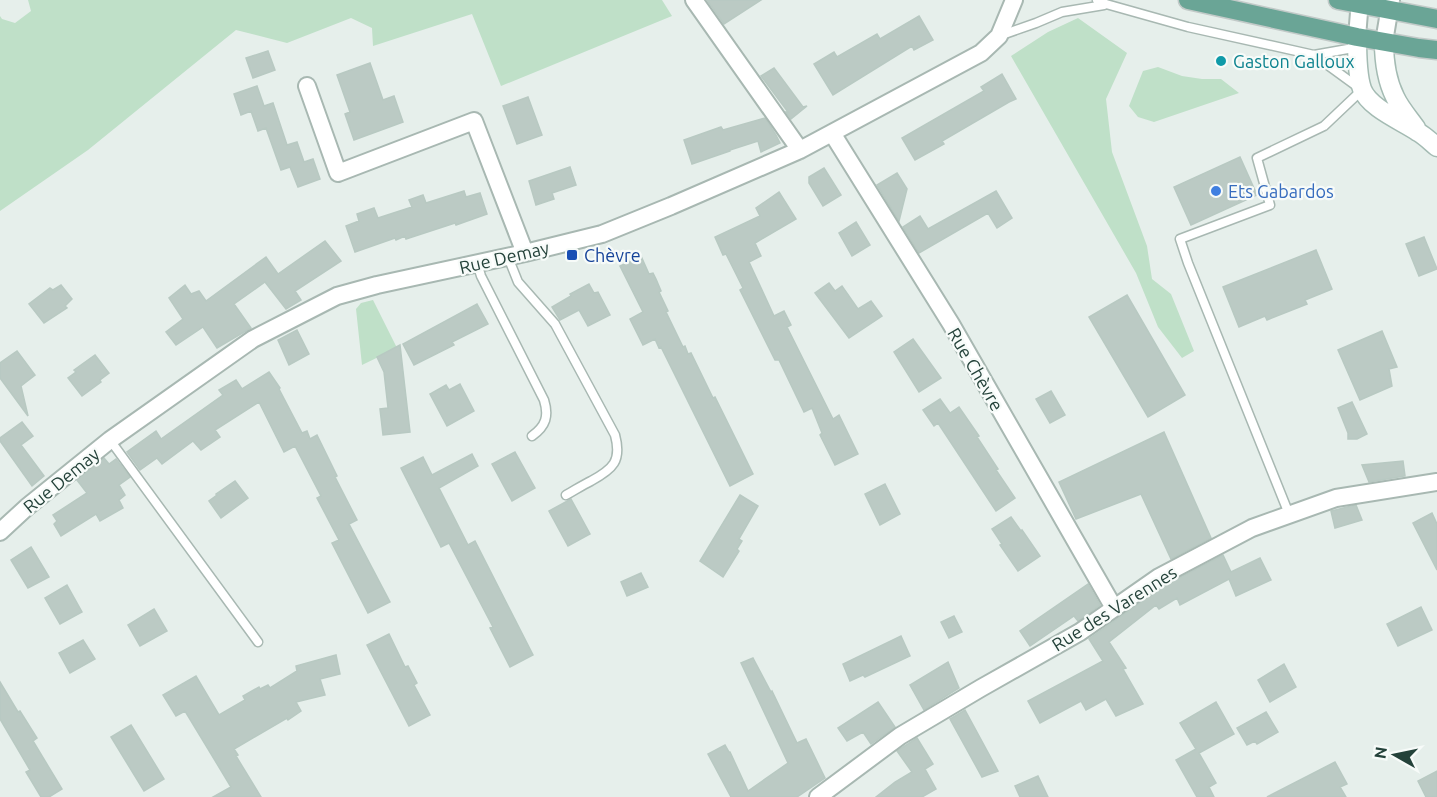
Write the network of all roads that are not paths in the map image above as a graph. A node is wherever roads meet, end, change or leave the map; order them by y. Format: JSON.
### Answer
{"nodes":[{"id":1,"x":694,"y":0,"type":"edge"},
{"id":2,"x":1014,"y":0,"type":"edge"},
{"id":3,"x":1097,"y":0,"type":"edge"},
{"id":4,"x":1188,"y":0,"type":"edge"},
{"id":5,"x":1338,"y":0,"type":"edge"},
{"id":6,"x":1360,"y":2,"type":"edge"},
{"id":7,"x":1106,"y":4,"type":"junction"},
{"id":8,"x":1390,"y":5,"type":"edge"},
{"id":9,"x":1437,"y":19,"type":"edge"},
{"id":10,"x":999,"y":36,"type":"junction"},
{"id":11,"x":1357,"y":42,"type":"junction"},
{"id":12,"x":1384,"y":42,"type":"junction"},
{"id":13,"x":1437,"y":50,"type":"edge"},
{"id":14,"x":1314,"y":56,"type":"junction"},
{"id":15,"x":307,"y":86,"type":"dead end"},
{"id":16,"x":1362,"y":90,"type":"junction"},
{"id":17,"x":1419,"y":132,"type":"junction"},
{"id":18,"x":832,"y":133,"type":"junction"},
{"id":19,"x":1437,"y":147,"type":"edge"},
{"id":20,"x":800,"y":150,"type":"junction"},
{"id":21,"x":525,"y":253,"type":"junction"},
{"id":22,"x":508,"y":257,"type":"junction"},
{"id":23,"x":477,"y":263,"type":"junction"},
{"id":24,"x":532,"y":435,"type":"dead end"},
{"id":25,"x":110,"y":440,"type":"junction"},
{"id":26,"x":1437,"y":482,"type":"edge"},
{"id":27,"x":566,"y":495,"type":"dead end"},
{"id":28,"x":1289,"y":514,"type":"junction"},
{"id":29,"x":0,"y":532,"type":"edge"},
{"id":30,"x":1114,"y":608,"type":"junction"},
{"id":31,"x":258,"y":642,"type":"dead end"},
{"id":32,"x":818,"y":797,"type":"edge"}],
"edges":[{"from":1,"to":20,"type":"street"},
{"from":2,"to":10,"type":"street","name":"Rue Demay"},
{"from":3,"to":7,"type":"lane"},
{"from":4,"to":11,"type":"main road"},
{"from":5,"to":6,"type":"main road"},
{"from":6,"to":8,"type":"main road"},
{"from":6,"to":11,"type":"street"},
{"from":7,"to":10,"type":"lane"},
{"from":7,"to":14,"type":"lane"},
{"from":8,"to":9,"type":"main road"},
{"from":8,"to":12,"type":"street"},
{"from":10,"to":18,"type":"street","name":"Rue Demay"},
{"from":11,"to":12,"type":"main road"},
{"from":11,"to":14,"type":"lane"},
{"from":11,"to":16,"type":"street"},
{"from":12,"to":13,"type":"main road"},
{"from":12,"to":17,"type":"street"},
{"from":14,"to":16,"type":"lane"},
{"from":15,"to":21,"type":"street"},
{"from":16,"to":17,"type":"street"},
{"from":16,"to":28,"type":"lane"},
{"from":17,"to":19,"type":"street"},
{"from":18,"to":20,"type":"street","name":"Rue Demay"},
{"from":18,"to":30,"type":"street","name":"Rue Chèvre"},
{"from":20,"to":21,"type":"street","name":"Rue Demay"},
{"from":21,"to":22,"type":"street","name":"Rue Demay"},
{"from":22,"to":23,"type":"street","name":"Rue Demay"},
{"from":22,"to":27,"type":"lane"},
{"from":23,"to":24,"type":"lane"},
{"from":23,"to":25,"type":"street","name":"Rue Demay"},
{"from":25,"to":29,"type":"street","name":"Rue Demay"},
{"from":25,"to":31,"type":"lane"},
{"from":26,"to":28,"type":"street","name":"Rue des Varennes"},
{"from":28,"to":30,"type":"street","name":"Rue des Varennes"},
{"from":30,"to":32,"type":"street","name":"Rue des Varennes"}]}
